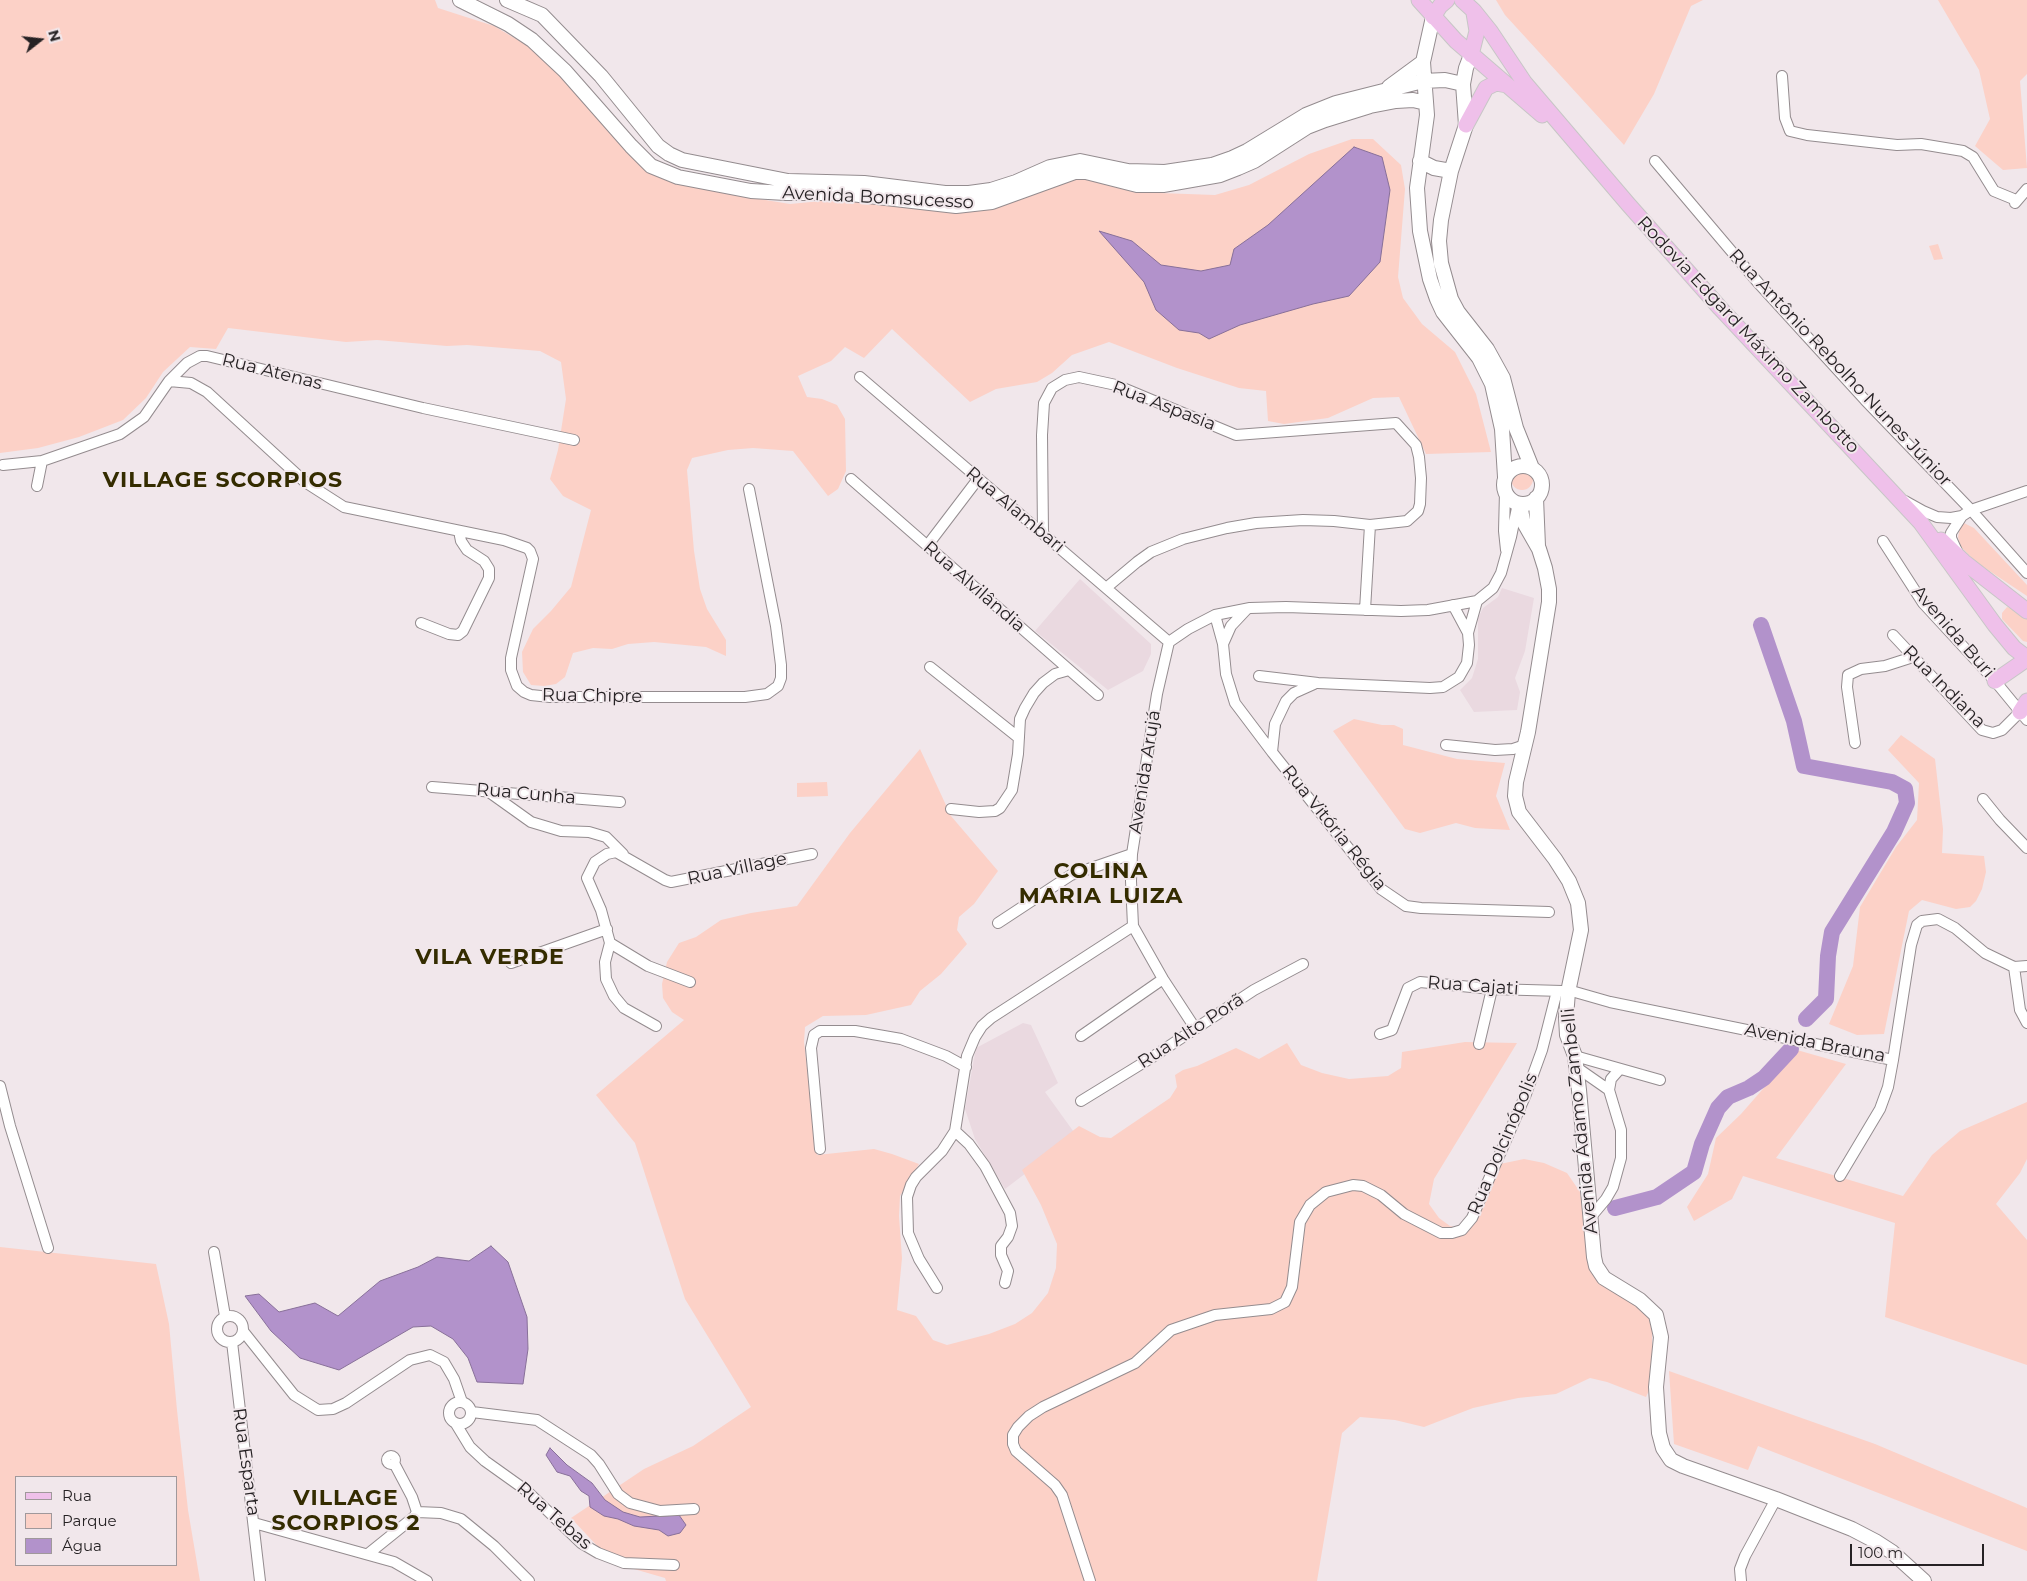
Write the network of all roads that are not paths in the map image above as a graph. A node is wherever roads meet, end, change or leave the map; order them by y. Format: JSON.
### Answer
{"nodes":[{"id":1,"x":460,"y":0,"type":"edge"},
{"id":2,"x":507,"y":0,"type":"edge"},
{"id":3,"x":1419,"y":0,"type":"edge"},
{"id":4,"x":1447,"y":0,"type":"edge"},
{"id":5,"x":1462,"y":0,"type":"edge"},
{"id":6,"x":1474,"y":11,"type":"junction"},
{"id":7,"x":1433,"y":17,"type":"junction"},
{"id":8,"x":1471,"y":55,"type":"junction"},
{"id":9,"x":1422,"y":62,"type":"junction"},
{"id":10,"x":1782,"y":76,"type":"dead end"},
{"id":11,"x":1423,"y":82,"type":"junction"},
{"id":12,"x":1463,"y":84,"type":"junction"},
{"id":13,"x":1507,"y":84,"type":"junction"},
{"id":14,"x":1378,"y":93,"type":"junction"},
{"id":15,"x":1426,"y":103,"type":"junction"},
{"id":16,"x":1466,"y":125,"type":"junction"},
{"id":17,"x":1578,"y":146,"type":"junction"},
{"id":18,"x":1420,"y":160,"type":"junction"},
{"id":19,"x":1655,"y":161,"type":"dead end"},
{"id":20,"x":1451,"y":171,"type":"junction"},
{"id":21,"x":2027,"y":189,"type":"edge"},
{"id":22,"x":860,"y":377,"type":"dead end"},
{"id":23,"x":169,"y":381,"type":"junction"},
{"id":24,"x":574,"y":440,"type":"dead end"},
{"id":25,"x":42,"y":462,"type":"junction"},
{"id":26,"x":4,"y":465,"type":"dead end"},
{"id":27,"x":1532,"y":468,"type":"junction"},
{"id":28,"x":851,"y":479,"type":"dead end"},
{"id":29,"x":978,"y":479,"type":"junction"},
{"id":30,"x":1505,"y":484,"type":"junction"},
{"id":31,"x":37,"y":486,"type":"dead end"},
{"id":32,"x":749,"y":489,"type":"dead end"},
{"id":33,"x":2027,"y":491,"type":"edge"},
{"id":34,"x":1536,"y":498,"type":"junction"},
{"id":35,"x":1898,"y":498,"type":"junction"},
{"id":36,"x":1519,"y":504,"type":"junction"},
{"id":37,"x":1971,"y":510,"type":"junction"},
{"id":38,"x":1962,"y":516,"type":"junction"},
{"id":39,"x":1921,"y":523,"type":"junction"},
{"id":40,"x":1370,"y":525,"type":"junction"},
{"id":41,"x":459,"y":531,"type":"junction"},
{"id":42,"x":1043,"y":533,"type":"junction"},
{"id":43,"x":1883,"y":541,"type":"dead end"},
{"id":44,"x":927,"y":546,"type":"junction"},
{"id":45,"x":1539,"y":549,"type":"junction"},
{"id":46,"x":1507,"y":554,"type":"junction"},
{"id":47,"x":1964,"y":562,"type":"junction"},
{"id":48,"x":2027,"y":574,"type":"edge"},
{"id":49,"x":1106,"y":588,"type":"junction"},
{"id":50,"x":1477,"y":601,"type":"junction"},
{"id":51,"x":1454,"y":605,"type":"junction"},
{"id":52,"x":2023,"y":608,"type":"edge"},
{"id":53,"x":1248,"y":609,"type":"junction"},
{"id":54,"x":1365,"y":610,"type":"junction"},
{"id":55,"x":1215,"y":615,"type":"junction"},
{"id":56,"x":420,"y":623,"type":"dead end"},
{"id":57,"x":1995,"y":625,"type":"junction"},
{"id":58,"x":1468,"y":632,"type":"junction"},
{"id":59,"x":1893,"y":636,"type":"dead end"},
{"id":60,"x":1169,"y":642,"type":"junction"},
{"id":61,"x":1223,"y":644,"type":"junction"},
{"id":62,"x":2014,"y":648,"type":"junction"},
{"id":63,"x":1913,"y":657,"type":"junction"},
{"id":64,"x":2027,"y":658,"type":"edge"},
{"id":65,"x":930,"y":667,"type":"dead end"},
{"id":66,"x":2013,"y":668,"type":"junction"},
{"id":67,"x":1069,"y":670,"type":"junction"},
{"id":68,"x":1259,"y":676,"type":"dead end"},
{"id":69,"x":1995,"y":681,"type":"junction"},
{"id":70,"x":1318,"y":683,"type":"junction"},
{"id":71,"x":1098,"y":695,"type":"dead end"},
{"id":72,"x":2025,"y":711,"type":"edge"},
{"id":73,"x":1018,"y":738,"type":"junction"},
{"id":74,"x":1855,"y":742,"type":"dead end"},
{"id":75,"x":1446,"y":745,"type":"dead end"},
{"id":76,"x":1525,"y":745,"type":"junction"},
{"id":77,"x":1272,"y":752,"type":"junction"},
{"id":78,"x":432,"y":787,"type":"dead end"},
{"id":79,"x":488,"y":791,"type":"junction"},
{"id":80,"x":1983,"y":799,"type":"dead end"},
{"id":81,"x":620,"y":802,"type":"dead end"},
{"id":82,"x":951,"y":809,"type":"dead end"},
{"id":83,"x":2027,"y":848,"type":"edge"},
{"id":84,"x":812,"y":854,"type":"dead end"},
{"id":85,"x":1132,"y":854,"type":"junction"},
{"id":86,"x":624,"y":855,"type":"junction"},
{"id":87,"x":1549,"y":912,"type":"dead end"},
{"id":88,"x":998,"y":924,"type":"dead end"},
{"id":89,"x":1133,"y":926,"type":"junction"},
{"id":90,"x":607,"y":929,"type":"junction"},
{"id":91,"x":610,"y":943,"type":"junction"},
{"id":92,"x":511,"y":963,"type":"dead end"},
{"id":93,"x":1303,"y":964,"type":"dead end"},
{"id":94,"x":2027,"y":966,"type":"edge"},
{"id":95,"x":2014,"y":967,"type":"junction"},
{"id":96,"x":1163,"y":979,"type":"junction"},
{"id":97,"x":690,"y":982,"type":"dead end"},
{"id":98,"x":1492,"y":989,"type":"junction"},
{"id":99,"x":1565,"y":991,"type":"junction"},
{"id":100,"x":2027,"y":1023,"type":"edge"},
{"id":101,"x":656,"y":1026,"type":"dead end"},
{"id":102,"x":1195,"y":1028,"type":"junction"},
{"id":103,"x":1380,"y":1034,"type":"dead end"},
{"id":104,"x":1081,"y":1036,"type":"dead end"},
{"id":105,"x":1479,"y":1044,"type":"dead end"},
{"id":106,"x":1893,"y":1060,"type":"junction"},
{"id":107,"x":1576,"y":1061,"type":"junction"},
{"id":108,"x":966,"y":1067,"type":"junction"},
{"id":109,"x":1619,"y":1070,"type":"junction"},
{"id":110,"x":1660,"y":1080,"type":"dead end"},
{"id":111,"x":0,"y":1086,"type":"edge"},
{"id":112,"x":1609,"y":1090,"type":"junction"},
{"id":113,"x":1081,"y":1101,"type":"dead end"},
{"id":114,"x":955,"y":1131,"type":"junction"},
{"id":115,"x":820,"y":1150,"type":"dead end"},
{"id":116,"x":1840,"y":1176,"type":"dead end"},
{"id":117,"x":1590,"y":1218,"type":"junction"},
{"id":118,"x":48,"y":1248,"type":"dead end"},
{"id":119,"x":214,"y":1252,"type":"dead end"},
{"id":120,"x":1005,"y":1283,"type":"dead end"},
{"id":121,"x":937,"y":1288,"type":"dead end"},
{"id":122,"x":225,"y":1316,"type":"junction"},
{"id":123,"x":243,"y":1331,"type":"junction"},
{"id":124,"x":232,"y":1342,"type":"junction"},
{"id":125,"x":462,"y":1402,"type":"junction"},
{"id":126,"x":472,"y":1412,"type":"junction"},
{"id":127,"x":456,"y":1424,"type":"junction"},
{"id":128,"x":394,"y":1463,"type":"dead end"},
{"id":129,"x":1776,"y":1499,"type":"junction"},
{"id":130,"x":694,"y":1509,"type":"dead end"},
{"id":131,"x":417,"y":1512,"type":"junction"},
{"id":132,"x":254,"y":1522,"type":"junction"},
{"id":133,"x":368,"y":1554,"type":"junction"},
{"id":134,"x":674,"y":1565,"type":"dead end"},
{"id":135,"x":260,"y":1581,"type":"edge"},
{"id":136,"x":427,"y":1581,"type":"edge"},
{"id":137,"x":530,"y":1581,"type":"edge"},
{"id":138,"x":1090,"y":1581,"type":"edge"},
{"id":139,"x":1741,"y":1581,"type":"edge"},
{"id":140,"x":1924,"y":1581,"type":"edge"}],
"edges":[{"from":1,"to":15,"type":"street","name":"Avenida Bomsucesso"},
{"from":2,"to":14,"type":"street","name":"Avenida Bomsucesso"},
{"from":3,"to":7,"type":"main road","name":"Rodovia Edgard Máximo Zambotto"},
{"from":4,"to":7,"type":"main road"},
{"from":5,"to":6,"type":"main road","name":"Rodovia Edgard Máximo Zambotto"},
{"from":6,"to":8,"type":"main road"},
{"from":6,"to":17,"type":"main road","name":"Rodovia Edgard Máximo Zambotto"},
{"from":7,"to":8,"type":"main road","name":"Rodovia Edgard Máximo Zambotto"},
{"from":7,"to":9,"type":"street"},
{"from":8,"to":12,"type":"street","name":"Avenida Ádamo Zambelli"},
{"from":8,"to":13,"type":"main road","name":"Rodovia Edgard Máximo Zambotto"},
{"from":9,"to":11,"type":"street"},
{"from":9,"to":14,"type":"street"},
{"from":10,"to":21,"type":"street"},
{"from":11,"to":12,"type":"street","name":"Avenida Bomsucesso"},
{"from":11,"to":14,"type":"street","name":"Avenida Bomsucesso"},
{"from":11,"to":15,"type":"street"},
{"from":12,"to":16,"type":"street","name":"Avenida Ádamo Zambelli"},
{"from":13,"to":16,"type":"main road"},
{"from":13,"to":17,"type":"main road","name":"Rodovia Edgard Máximo Zambotto"},
{"from":15,"to":18,"type":"street"},
{"from":16,"to":20,"type":"street","name":"Avenida Ádamo Zambelli"},
{"from":17,"to":35,"type":"main road","name":"Rodovia Edgard Máximo Zambotto"},
{"from":18,"to":20,"type":"street"},
{"from":18,"to":30,"type":"street"},
{"from":19,"to":37,"type":"street","name":"Rua Antônio Rebolho Nunes Júnior"},
{"from":20,"to":27,"type":"street","name":"Avenida Ádamo Zambelli"},
{"from":22,"to":29,"type":"street","name":"Rua Alambari"},
{"from":23,"to":24,"type":"street","name":"Rua Atenas"},
{"from":23,"to":25,"type":"street","name":"Rua Atenas"},
{"from":23,"to":41,"type":"street","name":"Rua Chipre"},
{"from":25,"to":26,"type":"street","name":"Rua Atenas"},
{"from":25,"to":31,"type":"street"},
{"from":27,"to":30,"type":"street"},
{"from":27,"to":34,"type":"street","name":"Avenida Ádamo Zambelli"},
{"from":28,"to":44,"type":"street","name":"Rua Alvilândia"},
{"from":29,"to":42,"type":"street","name":"Rua Alambari"},
{"from":29,"to":44,"type":"street"},
{"from":30,"to":36,"type":"street"},
{"from":30,"to":46,"type":"street"},
{"from":32,"to":41,"type":"street","name":"Rua Chipre"},
{"from":33,"to":37,"type":"street"},
{"from":34,"to":36,"type":"street"},
{"from":34,"to":45,"type":"street","name":"Avenida Ádamo Zambelli"},
{"from":35,"to":38,"type":"street"},
{"from":35,"to":39,"type":"main road","name":"Rodovia Edgard Máximo Zambotto"},
{"from":36,"to":45,"type":"street","name":"Avenida Ádamo Zambelli"},
{"from":36,"to":46,"type":"street"},
{"from":37,"to":38,"type":"street"},
{"from":37,"to":48,"type":"street","name":"Rua Antônio Rebolho Nunes Júnior"},
{"from":38,"to":47,"type":"street"},
{"from":39,"to":47,"type":"main road","name":"Rodovia Edgard Máximo Zambotto"},
{"from":39,"to":57,"type":"main road","name":"Rodovia Edgard Máximo Zambotto"},
{"from":40,"to":42,"type":"street","name":"Rua Aspasia"},
{"from":40,"to":49,"type":"street"},
{"from":40,"to":54,"type":"street"},
{"from":41,"to":56,"type":"street"},
{"from":42,"to":49,"type":"street","name":"Rua Alambari"},
{"from":43,"to":69,"type":"street","name":"Avenida Buri"},
{"from":44,"to":67,"type":"street","name":"Rua Alvilândia"},
{"from":45,"to":76,"type":"street","name":"Avenida Ádamo Zambelli"},
{"from":46,"to":50,"type":"street"},
{"from":47,"to":52,"type":"main road","name":"Rodovia Edgard Máximo Zambotto"},
{"from":49,"to":60,"type":"street","name":"Rua Alambari"},
{"from":50,"to":51,"type":"street"},
{"from":50,"to":58,"type":"street"},
{"from":51,"to":54,"type":"street"},
{"from":51,"to":58,"type":"street"},
{"from":52,"to":57,"type":"main road"},
{"from":53,"to":54,"type":"street"},
{"from":53,"to":55,"type":"street"},
{"from":53,"to":61,"type":"street"},
{"from":55,"to":60,"type":"street"},
{"from":55,"to":61,"type":"street","name":"Rua Vitória Régia"},
{"from":57,"to":62,"type":"main road","name":"Rodovia Edgard Máximo Zambotto"},
{"from":58,"to":70,"type":"street"},
{"from":59,"to":63,"type":"street","name":"Rua Indiana"},
{"from":60,"to":85,"type":"street","name":"Avenida Arujá"},
{"from":61,"to":77,"type":"street","name":"Rua Vitória Régia"},
{"from":62,"to":64,"type":"main road","name":"Rodovia Edgard Máximo Zambotto"},
{"from":62,"to":66,"type":"main road"},
{"from":63,"to":72,"type":"street","name":"Rua Indiana"},
{"from":63,"to":74,"type":"street"},
{"from":64,"to":66,"type":"main road"},
{"from":65,"to":73,"type":"street"},
{"from":66,"to":69,"type":"main road"},
{"from":67,"to":71,"type":"street","name":"Rua Alvilândia"},
{"from":67,"to":73,"type":"street"},
{"from":68,"to":70,"type":"street"},
{"from":69,"to":72,"type":"street","name":"Avenida Buri"},
{"from":70,"to":77,"type":"street"},
{"from":73,"to":82,"type":"street"},
{"from":75,"to":76,"type":"street"},
{"from":76,"to":99,"type":"street","name":"Avenida Ádamo Zambelli"},
{"from":77,"to":87,"type":"street","name":"Rua Vitória Régia"},
{"from":78,"to":79,"type":"street","name":"Rua Cunha"},
{"from":79,"to":81,"type":"street","name":"Rua Cunha"},
{"from":79,"to":86,"type":"street","name":"Rua Village"},
{"from":80,"to":83,"type":"street"},
{"from":84,"to":86,"type":"street","name":"Rua Village"},
{"from":85,"to":88,"type":"street"},
{"from":85,"to":89,"type":"street","name":"Avenida Arujá"},
{"from":86,"to":90,"type":"street"},
{"from":89,"to":96,"type":"street"},
{"from":89,"to":108,"type":"street"},
{"from":90,"to":91,"type":"street"},
{"from":90,"to":92,"type":"street"},
{"from":91,"to":97,"type":"street"},
{"from":91,"to":101,"type":"street"},
{"from":93,"to":102,"type":"street","name":"Rua Alto Porã"},
{"from":94,"to":95,"type":"street"},
{"from":95,"to":100,"type":"street"},
{"from":95,"to":106,"type":"street","name":"Avenida Brauna"},
{"from":96,"to":102,"type":"street"},
{"from":96,"to":104,"type":"street"},
{"from":98,"to":99,"type":"street","name":"Rua Cajati"},
{"from":98,"to":103,"type":"street","name":"Rua Cajati"},
{"from":98,"to":105,"type":"street"},
{"from":99,"to":106,"type":"street","name":"Avenida Brauna"},
{"from":99,"to":107,"type":"street","name":"Avenida Ádamo Zambelli"},
{"from":99,"to":138,"type":"street","name":"Rua Dolcinópolis"},
{"from":102,"to":113,"type":"street","name":"Rua Alto Porã"},
{"from":106,"to":116,"type":"street"},
{"from":107,"to":109,"type":"street"},
{"from":107,"to":112,"type":"street"},
{"from":107,"to":117,"type":"street","name":"Avenida Ádamo Zambelli"},
{"from":108,"to":114,"type":"street"},
{"from":108,"to":115,"type":"street"},
{"from":109,"to":110,"type":"street"},
{"from":109,"to":112,"type":"street"},
{"from":111,"to":118,"type":"street"},
{"from":112,"to":117,"type":"street"},
{"from":114,"to":120,"type":"street"},
{"from":114,"to":121,"type":"street"},
{"from":117,"to":129,"type":"street","name":"Avenida Ádamo Zambelli"},
{"from":119,"to":122,"type":"street"},
{"from":122,"to":123,"type":"street"},
{"from":122,"to":124,"type":"street"},
{"from":123,"to":124,"type":"street"},
{"from":123,"to":125,"type":"street"},
{"from":124,"to":132,"type":"street","name":"Rua Esparta"},
{"from":125,"to":126,"type":"street"},
{"from":125,"to":127,"type":"street"},
{"from":126,"to":127,"type":"street"},
{"from":126,"to":130,"type":"street"},
{"from":127,"to":134,"type":"street","name":"Rua Tebas"},
{"from":128,"to":131,"type":"street"},
{"from":129,"to":139,"type":"street"},
{"from":129,"to":140,"type":"street","name":"Avenida Ádamo Zambelli"},
{"from":131,"to":133,"type":"street"},
{"from":131,"to":137,"type":"street"},
{"from":132,"to":133,"type":"street"},
{"from":132,"to":135,"type":"street","name":"Rua Esparta"},
{"from":133,"to":136,"type":"street"}]}
